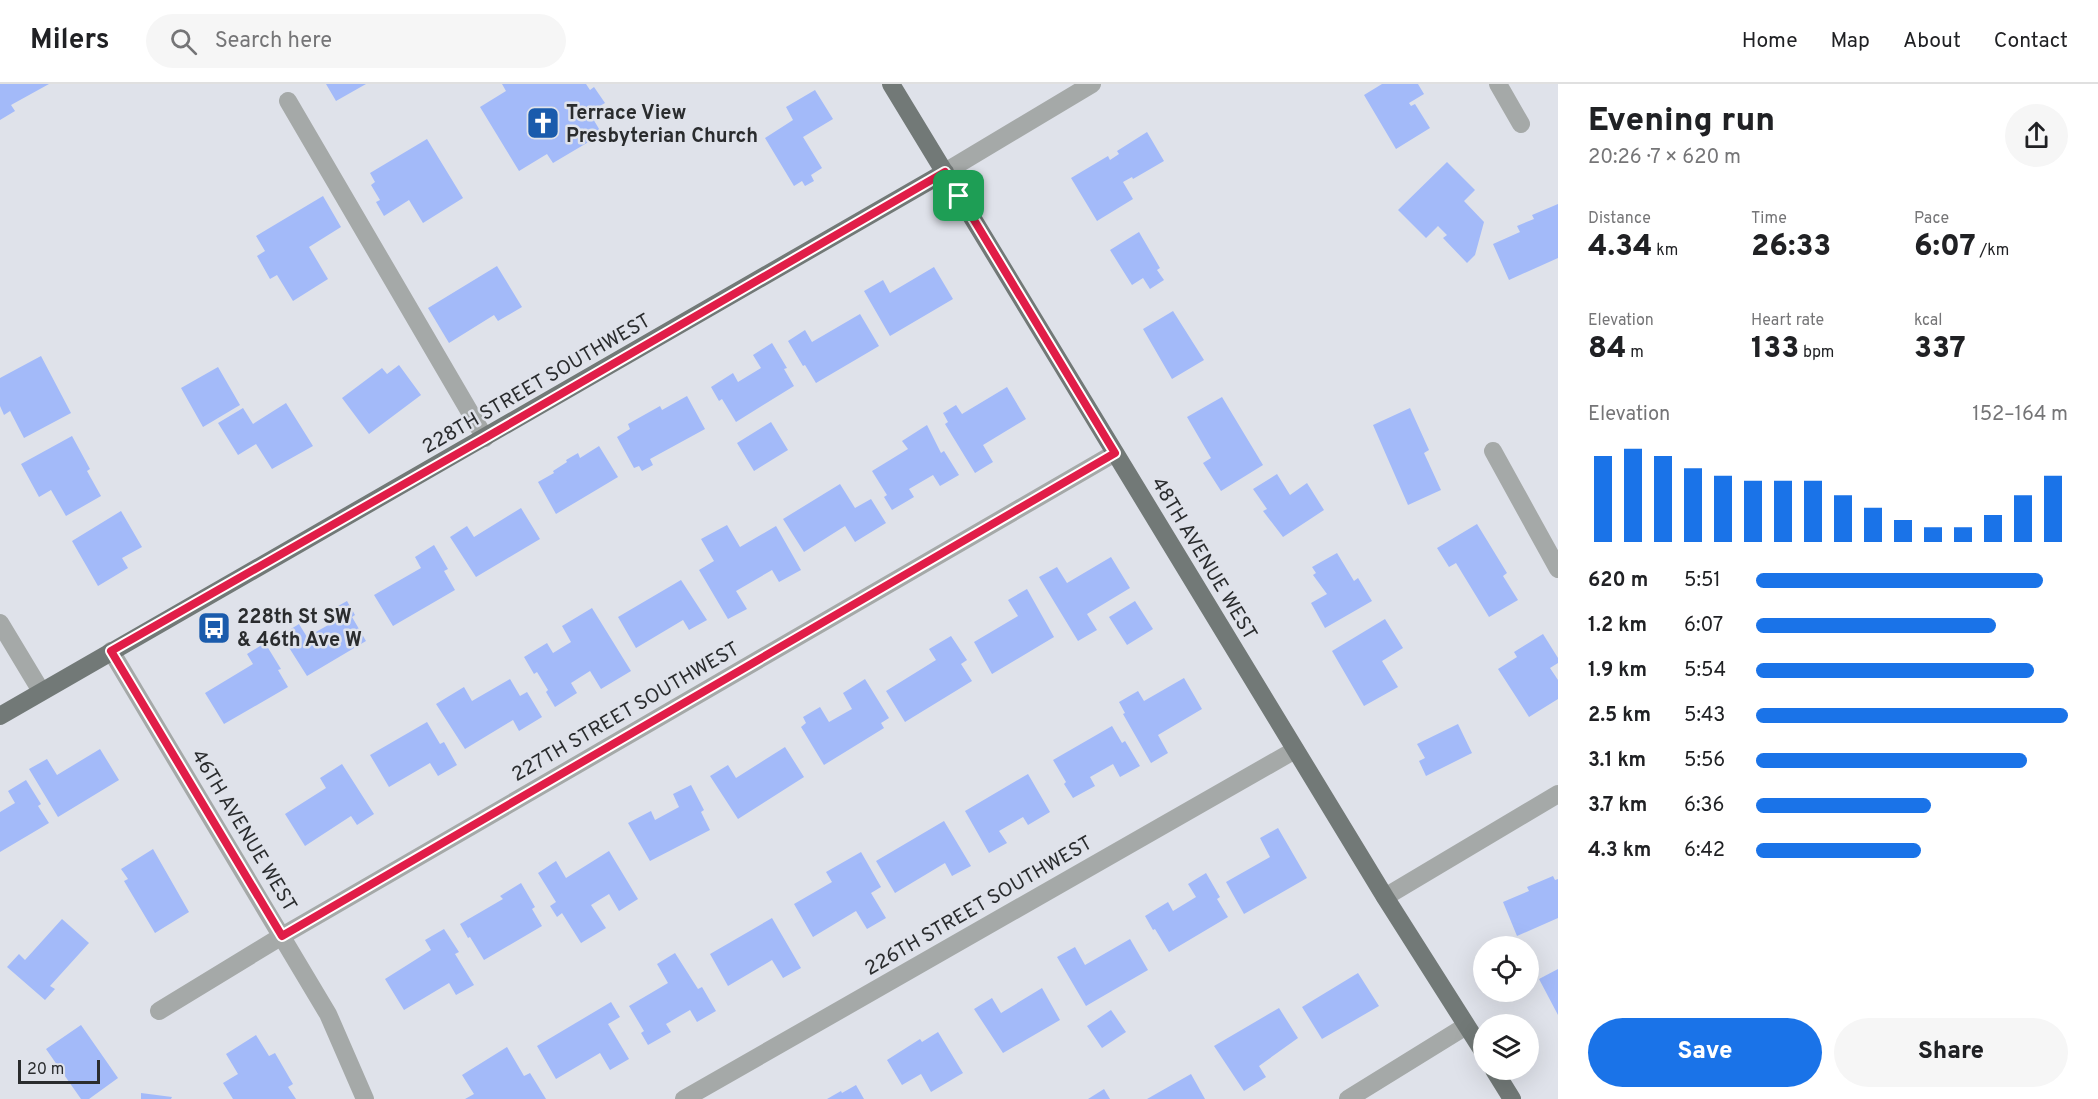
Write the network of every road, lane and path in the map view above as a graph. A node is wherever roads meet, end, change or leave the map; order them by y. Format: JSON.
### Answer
{"nodes":[{"id":1,"x":891,"y":84,"type":"edge"},
{"id":2,"x":1092,"y":84,"type":"edge"},
{"id":3,"x":1498,"y":84,"type":"edge"},
{"id":4,"x":288,"y":101,"type":"dead end"},
{"id":5,"x":1521,"y":124,"type":"dead end"},
{"id":6,"x":945,"y":172,"type":"junction"},
{"id":7,"x":485,"y":438,"type":"junction"},
{"id":8,"x":1493,"y":451,"type":"dead end"},
{"id":9,"x":1115,"y":453,"type":"junction"},
{"id":10,"x":1558,"y":569,"type":"edge"},
{"id":11,"x":0,"y":623,"type":"edge"},
{"id":12,"x":111,"y":651,"type":"junction"},
{"id":13,"x":41,"y":692,"type":"junction"},
{"id":14,"x":0,"y":716,"type":"edge"},
{"id":15,"x":1295,"y":750,"type":"junction"},
{"id":16,"x":1558,"y":794,"type":"edge"},
{"id":17,"x":1385,"y":897,"type":"junction"},
{"id":18,"x":282,"y":936,"type":"junction"},
{"id":19,"x":159,"y":1011,"type":"dead end"},
{"id":20,"x":1466,"y":1026,"type":"junction"},
{"id":21,"x":1473,"y":1036,"type":"edge"},
{"id":22,"x":1500,"y":1080,"type":"edge"},
{"id":23,"x":364,"y":1099,"type":"edge"},
{"id":24,"x":684,"y":1099,"type":"edge"},
{"id":25,"x":1348,"y":1099,"type":"edge"},
{"id":26,"x":1512,"y":1099,"type":"edge"}],
"edges":[{"from":1,"to":6,"type":"main road","name":"48TH AVENUE WEST"},
{"from":2,"to":6,"type":"street","name":"228TH STREET SOUTHWEST"},
{"from":3,"to":5,"type":"street"},
{"from":4,"to":7,"type":"street"},
{"from":6,"to":7,"type":"main road","name":"228TH STREET SOUTHWEST"},
{"from":6,"to":9,"type":"main road","name":"48TH AVENUE WEST"},
{"from":7,"to":12,"type":"main road","name":"228TH STREET SOUTHWEST"},
{"from":8,"to":10,"type":"street"},
{"from":9,"to":15,"type":"main road","name":"48TH AVENUE WEST"},
{"from":9,"to":18,"type":"street","name":"227TH STREET SOUTHWEST"},
{"from":11,"to":13,"type":"street"},
{"from":12,"to":13,"type":"main road","name":"228TH STREET SOUTHWEST"},
{"from":12,"to":18,"type":"street","name":"46TH AVENUE WEST"},
{"from":13,"to":14,"type":"main road","name":"228TH STREET SOUTHWEST"},
{"from":15,"to":17,"type":"main road","name":"48TH AVENUE WEST"},
{"from":15,"to":24,"type":"street","name":"226TH STREET SOUTHWEST"},
{"from":16,"to":17,"type":"street"},
{"from":17,"to":20,"type":"main road","name":"48TH AVENUE WEST"},
{"from":18,"to":19,"type":"street","name":"227TH STREET SOUTHWEST"},
{"from":18,"to":23,"type":"street","name":"46TH AVENUE WEST"},
{"from":20,"to":21,"type":"main road","name":"48TH AVENUE WEST"},
{"from":20,"to":25,"type":"street"},
{"from":22,"to":26,"type":"main road"}]}
